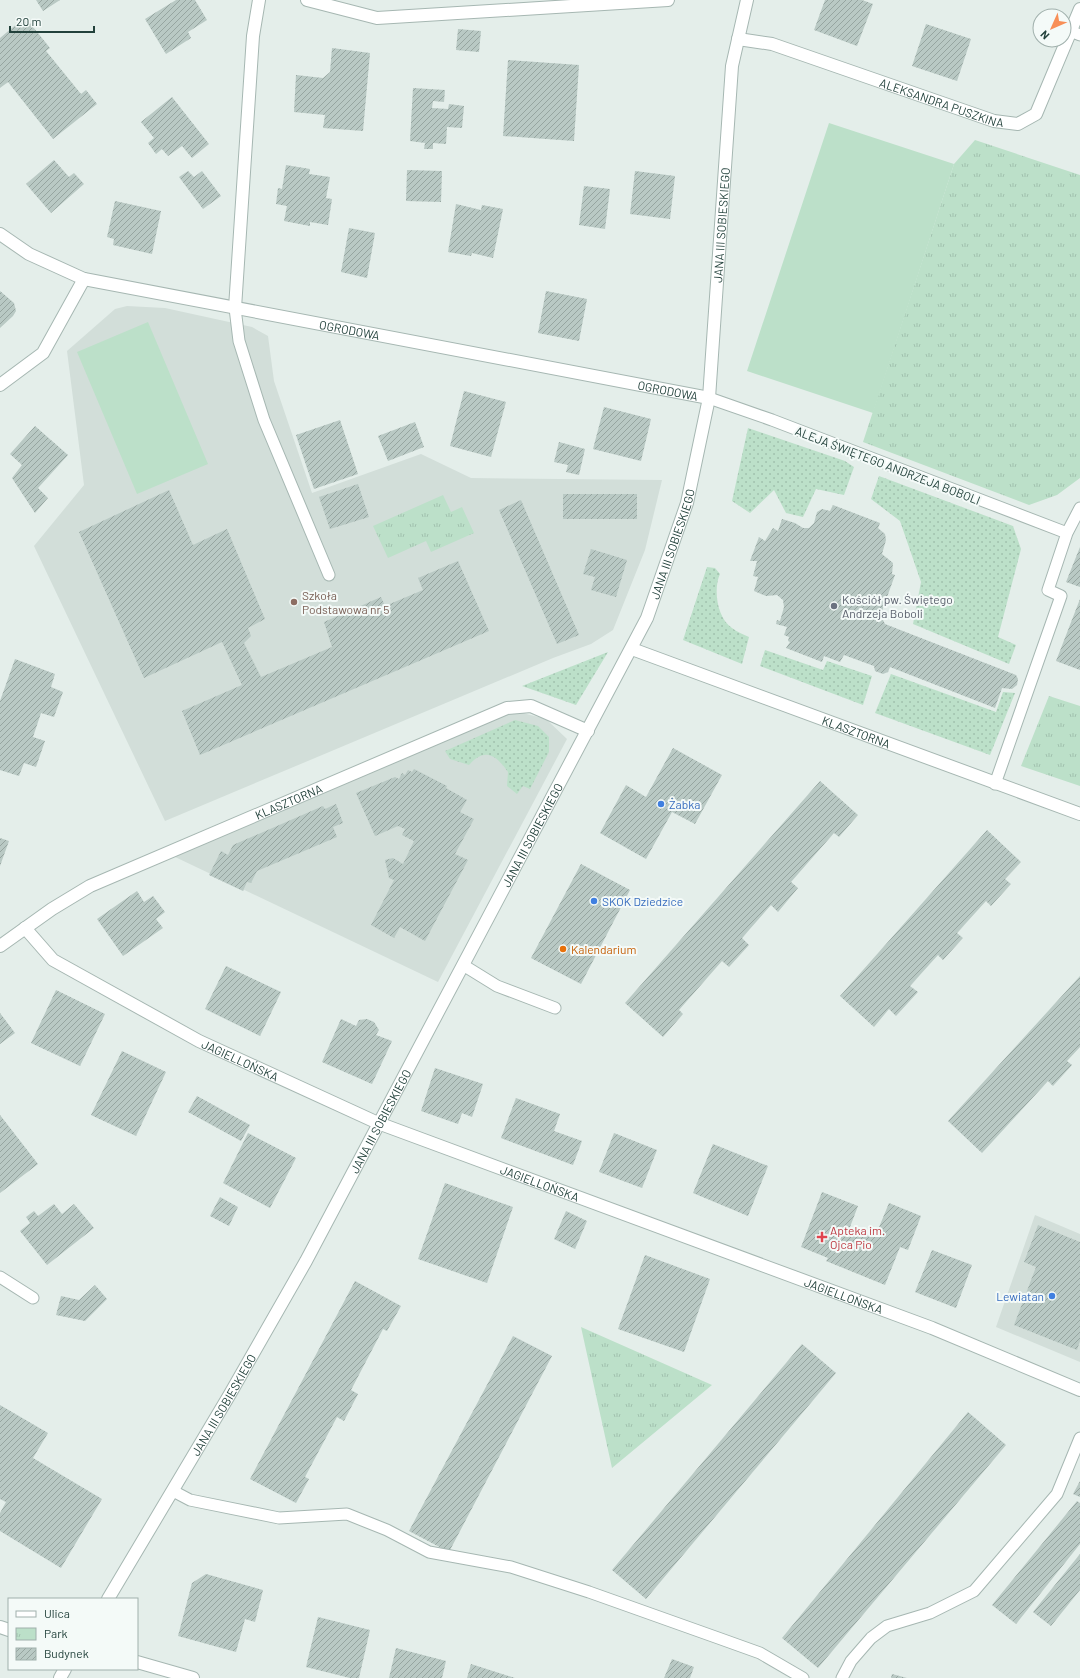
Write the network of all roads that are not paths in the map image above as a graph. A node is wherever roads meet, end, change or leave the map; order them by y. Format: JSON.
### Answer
{"nodes":[{"id":1,"x":259,"y":0,"type":"edge"},
{"id":2,"x":307,"y":0,"type":"edge"},
{"id":3,"x":668,"y":0,"type":"edge"},
{"id":4,"x":744,"y":0,"type":"edge"},
{"id":5,"x":747,"y":0,"type":"edge"},
{"id":6,"x":1080,"y":9,"type":"edge"},
{"id":7,"x":1075,"y":33,"type":"edge"},
{"id":8,"x":738,"y":39,"type":"junction"},
{"id":9,"x":0,"y":234,"type":"edge"},
{"id":10,"x":84,"y":279,"type":"junction"},
{"id":11,"x":236,"y":308,"type":"junction"},
{"id":12,"x":0,"y":385,"type":"edge"},
{"id":13,"x":709,"y":398,"type":"junction"},
{"id":14,"x":1080,"y":508,"type":"edge"},
{"id":15,"x":1067,"y":533,"type":"junction"},
{"id":16,"x":329,"y":575,"type":"dead end"},
{"id":17,"x":632,"y":649,"type":"junction"},
{"id":18,"x":588,"y":731,"type":"junction"},
{"id":19,"x":995,"y":784,"type":"junction"},
{"id":20,"x":1080,"y":814,"type":"edge"},
{"id":21,"x":25,"y":928,"type":"junction"},
{"id":22,"x":0,"y":946,"type":"edge"},
{"id":23,"x":463,"y":965,"type":"junction"},
{"id":24,"x":555,"y":1008,"type":"dead end"},
{"id":25,"x":378,"y":1123,"type":"junction"},
{"id":26,"x":0,"y":1277,"type":"edge"},
{"id":27,"x":33,"y":1298,"type":"dead end"},
{"id":28,"x":1080,"y":1390,"type":"edge"},
{"id":29,"x":1080,"y":1438,"type":"edge"},
{"id":30,"x":173,"y":1490,"type":"junction"},
{"id":31,"x":109,"y":1598,"type":"edge"},
{"id":32,"x":138,"y":1662,"type":"edge"},
{"id":33,"x":193,"y":1678,"type":"edge"},
{"id":34,"x":803,"y":1678,"type":"edge"},
{"id":35,"x":842,"y":1678,"type":"edge"}],
"edges":[{"from":1,"to":11,"type":"street"},
{"from":2,"to":3,"type":"street"},
{"from":4,"to":5,"type":"street"},
{"from":5,"to":8,"type":"street","name":"JANA III SOBIESKIEGO"},
{"from":6,"to":7,"type":"street","name":"ALEKSANDRA PUSZKINA"},
{"from":7,"to":8,"type":"street","name":"ALEKSANDRA PUSZKINA"},
{"from":8,"to":13,"type":"street","name":"JANA III SOBIESKIEGO"},
{"from":9,"to":10,"type":"street","name":"OGRODOWA"},
{"from":10,"to":11,"type":"street","name":"OGRODOWA"},
{"from":10,"to":12,"type":"street"},
{"from":11,"to":13,"type":"street","name":"OGRODOWA"},
{"from":11,"to":16,"type":"lane"},
{"from":13,"to":15,"type":"lane","name":"ALEJA ŚWIĘTEGO ANDRZEJA BOBOLI"},
{"from":13,"to":17,"type":"street","name":"JANA III SOBIESKIEGO"},
{"from":14,"to":15,"type":"lane"},
{"from":15,"to":19,"type":"lane"},
{"from":17,"to":18,"type":"street","name":"JANA III SOBIESKIEGO"},
{"from":17,"to":19,"type":"street","name":"KLASZTORNA"},
{"from":18,"to":21,"type":"street","name":"KLASZTORNA"},
{"from":18,"to":23,"type":"street","name":"JANA III SOBIESKIEGO"},
{"from":19,"to":20,"type":"street","name":"KLASZTORNA"},
{"from":21,"to":22,"type":"street","name":"KLASZTORNA"},
{"from":21,"to":25,"type":"street","name":"JAGIELLOŃSKA"},
{"from":23,"to":24,"type":"lane"},
{"from":23,"to":25,"type":"street","name":"JANA III SOBIESKIEGO"},
{"from":25,"to":28,"type":"street","name":"JAGIELLOŃSKA"},
{"from":25,"to":30,"type":"street","name":"JANA III SOBIESKIEGO"},
{"from":26,"to":27,"type":"lane"},
{"from":29,"to":35,"type":"lane"},
{"from":30,"to":31,"type":"street","name":"JANA III SOBIESKIEGO"},
{"from":30,"to":34,"type":"lane"},
{"from":32,"to":33,"type":"street"}]}
